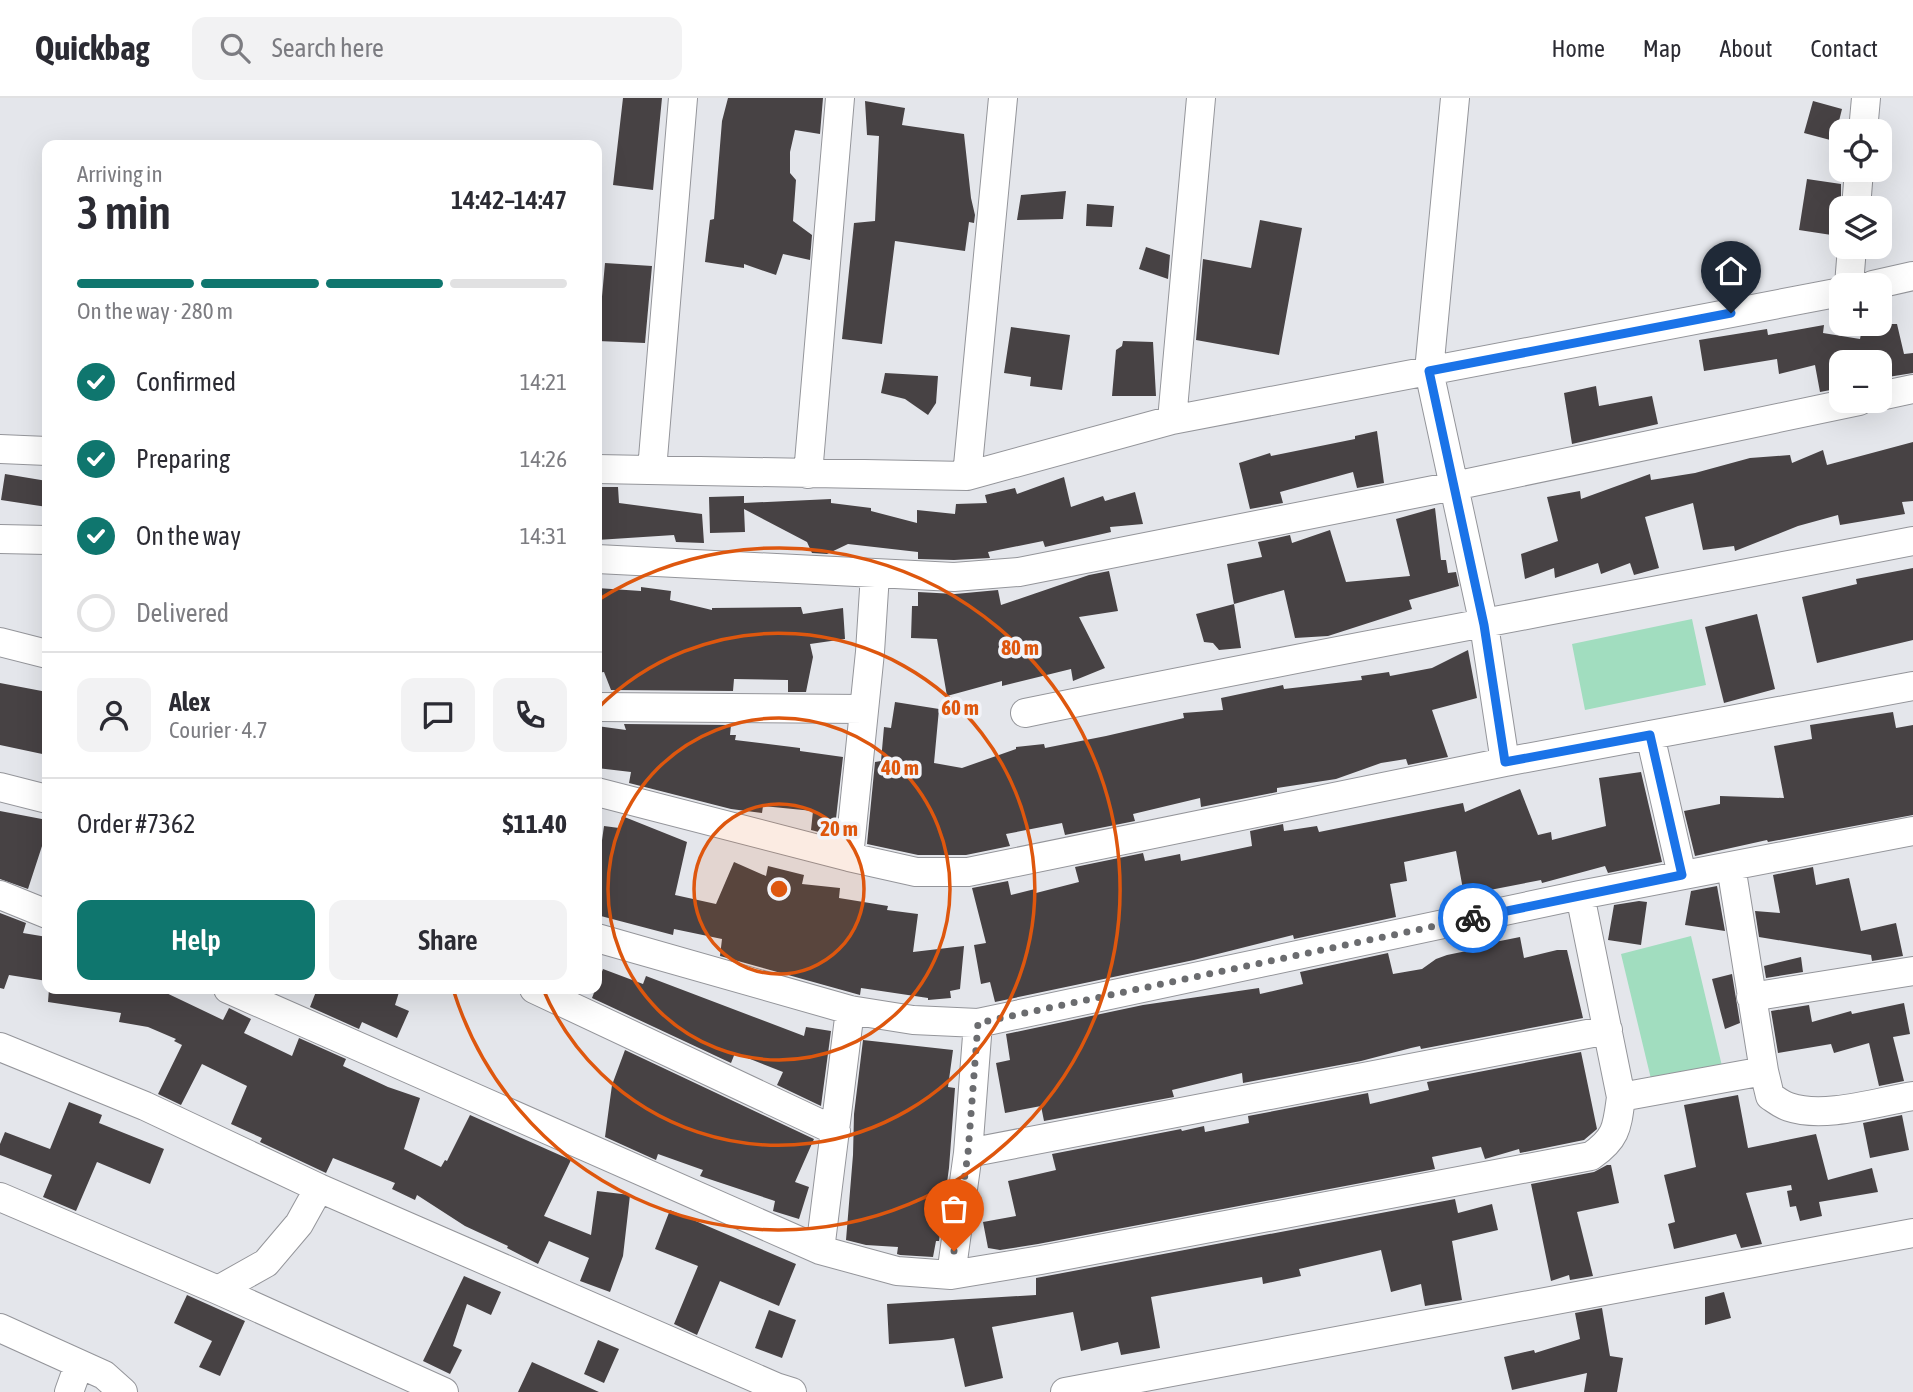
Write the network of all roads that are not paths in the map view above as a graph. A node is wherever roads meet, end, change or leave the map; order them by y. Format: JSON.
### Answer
{"nodes":[{"id":1,"x":683,"y":98,"type":"edge"},
{"id":2,"x":840,"y":98,"type":"edge"},
{"id":3,"x":1003,"y":98,"type":"edge"},
{"id":4,"x":1201,"y":98,"type":"edge"},
{"id":5,"x":1455,"y":98,"type":"edge"},
{"id":6,"x":1866,"y":98,"type":"edge"},
{"id":7,"x":1864,"y":119,"type":"edge"},
{"id":8,"x":1913,"y":276,"type":"edge"},
{"id":9,"x":1892,"y":281,"type":"edge"},
{"id":10,"x":1829,"y":294,"type":"edge"},
{"id":11,"x":1429,"y":371,"type":"junction"},
{"id":12,"x":1913,"y":389,"type":"edge"},
{"id":13,"x":1892,"y":393,"type":"edge"},
{"id":14,"x":1829,"y":407,"type":"edge"},
{"id":15,"x":1171,"y":420,"type":"junction"},
{"id":16,"x":0,"y":449,"type":"edge"},
{"id":17,"x":42,"y":451,"type":"edge"},
{"id":18,"x":602,"y":469,"type":"edge"},
{"id":19,"x":652,"y":470,"type":"junction"},
{"id":20,"x":808,"y":474,"type":"junction"},
{"id":21,"x":967,"y":476,"type":"junction"},
{"id":22,"x":1454,"y":486,"type":"junction"},
{"id":23,"x":0,"y":539,"type":"edge"},
{"id":24,"x":42,"y":541,"type":"edge"},
{"id":25,"x":1913,"y":541,"type":"edge"},
{"id":26,"x":602,"y":559,"type":"edge"},
{"id":27,"x":875,"y":574,"type":"junction"},
{"id":28,"x":1484,"y":625,"type":"junction"},
{"id":29,"x":0,"y":642,"type":"edge"},
{"id":30,"x":42,"y":653,"type":"edge"},
{"id":31,"x":1913,"y":686,"type":"edge"},
{"id":32,"x":602,"y":707,"type":"edge"},
{"id":33,"x":864,"y":709,"type":"junction"},
{"id":34,"x":1025,"y":713,"type":"dead end"},
{"id":35,"x":1650,"y":735,"type":"junction"},
{"id":36,"x":1505,"y":762,"type":"junction"},
{"id":37,"x":0,"y":787,"type":"edge"},
{"id":38,"x":602,"y":793,"type":"edge"},
{"id":39,"x":42,"y":798,"type":"edge"},
{"id":40,"x":1913,"y":831,"type":"edge"},
{"id":41,"x":849,"y":858,"type":"junction"},
{"id":42,"x":1731,"y":866,"type":"junction"},
{"id":43,"x":1682,"y":875,"type":"junction"},
{"id":44,"x":0,"y":895,"type":"edge"},
{"id":45,"x":1580,"y":895,"type":"junction"},
{"id":46,"x":42,"y":912,"type":"edge"},
{"id":47,"x":602,"y":940,"type":"edge"},
{"id":48,"x":1913,"y":971,"type":"edge"},
{"id":49,"x":239,"y":994,"type":"edge"},
{"id":50,"x":550,"y":994,"type":"edge"},
{"id":51,"x":1751,"y":997,"type":"junction"},
{"id":52,"x":850,"y":1010,"type":"junction"},
{"id":53,"x":978,"y":1023,"type":"junction"},
{"id":54,"x":1608,"y":1030,"type":"junction"},
{"id":55,"x":0,"y":1047,"type":"edge"},
{"id":56,"x":1764,"y":1071,"type":"junction"},
{"id":57,"x":1913,"y":1096,"type":"edge"},
{"id":58,"x":1621,"y":1097,"type":"junction"},
{"id":59,"x":836,"y":1131,"type":"junction"},
{"id":60,"x":968,"y":1153,"type":"junction"},
{"id":61,"x":319,"y":1188,"type":"junction"},
{"id":62,"x":0,"y":1197,"type":"edge"},
{"id":63,"x":1913,"y":1233,"type":"edge"},
{"id":64,"x":820,"y":1250,"type":"junction"},
{"id":65,"x":951,"y":1275,"type":"junction"},
{"id":66,"x":218,"y":1290,"type":"junction"},
{"id":67,"x":0,"y":1328,"type":"edge"},
{"id":68,"x":79,"y":1364,"type":"junction"},
{"id":69,"x":69,"y":1392,"type":"edge"},
{"id":70,"x":123,"y":1392,"type":"edge"},
{"id":71,"x":444,"y":1392,"type":"edge"},
{"id":72,"x":792,"y":1392,"type":"edge"},
{"id":73,"x":1065,"y":1392,"type":"edge"}],
"edges":[{"from":1,"to":19,"type":"street"},
{"from":2,"to":20,"type":"street"},
{"from":3,"to":21,"type":"street"},
{"from":4,"to":15,"type":"street"},
{"from":5,"to":11,"type":"street"},
{"from":6,"to":7,"type":"street"},
{"from":8,"to":9,"type":"street"},
{"from":10,"to":11,"type":"street"},
{"from":11,"to":15,"type":"street"},
{"from":11,"to":22,"type":"street"},
{"from":12,"to":13,"type":"street"},
{"from":14,"to":22,"type":"street"},
{"from":15,"to":21,"type":"street"},
{"from":16,"to":17,"type":"street"},
{"from":18,"to":19,"type":"street"},
{"from":19,"to":20,"type":"street"},
{"from":20,"to":21,"type":"street"},
{"from":22,"to":27,"type":"street"},
{"from":22,"to":28,"type":"street"},
{"from":23,"to":24,"type":"street"},
{"from":25,"to":28,"type":"street"},
{"from":26,"to":27,"type":"street"},
{"from":27,"to":33,"type":"street"},
{"from":28,"to":34,"type":"street"},
{"from":28,"to":36,"type":"street"},
{"from":29,"to":30,"type":"street"},
{"from":31,"to":35,"type":"street"},
{"from":32,"to":33,"type":"street"},
{"from":33,"to":41,"type":"street"},
{"from":35,"to":36,"type":"street"},
{"from":35,"to":43,"type":"street"},
{"from":36,"to":41,"type":"street"},
{"from":37,"to":39,"type":"street"},
{"from":38,"to":41,"type":"street"},
{"from":40,"to":42,"type":"street"},
{"from":42,"to":43,"type":"street"},
{"from":42,"to":51,"type":"street"},
{"from":43,"to":45,"type":"street"},
{"from":44,"to":46,"type":"street"},
{"from":45,"to":53,"type":"street"},
{"from":45,"to":54,"type":"street"},
{"from":47,"to":52,"type":"street"},
{"from":48,"to":51,"type":"street"},
{"from":49,"to":64,"type":"street"},
{"from":50,"to":59,"type":"street"},
{"from":51,"to":56,"type":"street"},
{"from":52,"to":53,"type":"street"},
{"from":52,"to":59,"type":"street"},
{"from":53,"to":60,"type":"street"},
{"from":54,"to":58,"type":"street"},
{"from":54,"to":60,"type":"street"},
{"from":55,"to":61,"type":"street"},
{"from":56,"to":57,"type":"street"},
{"from":56,"to":58,"type":"street"},
{"from":58,"to":65,"type":"street"},
{"from":59,"to":64,"type":"street"},
{"from":60,"to":65,"type":"street"},
{"from":61,"to":66,"type":"street"},
{"from":61,"to":72,"type":"street"},
{"from":62,"to":66,"type":"street"},
{"from":63,"to":73,"type":"street"},
{"from":64,"to":65,"type":"street"},
{"from":66,"to":71,"type":"street"},
{"from":67,"to":68,"type":"street"},
{"from":68,"to":69,"type":"street"},
{"from":68,"to":70,"type":"street"}]}
